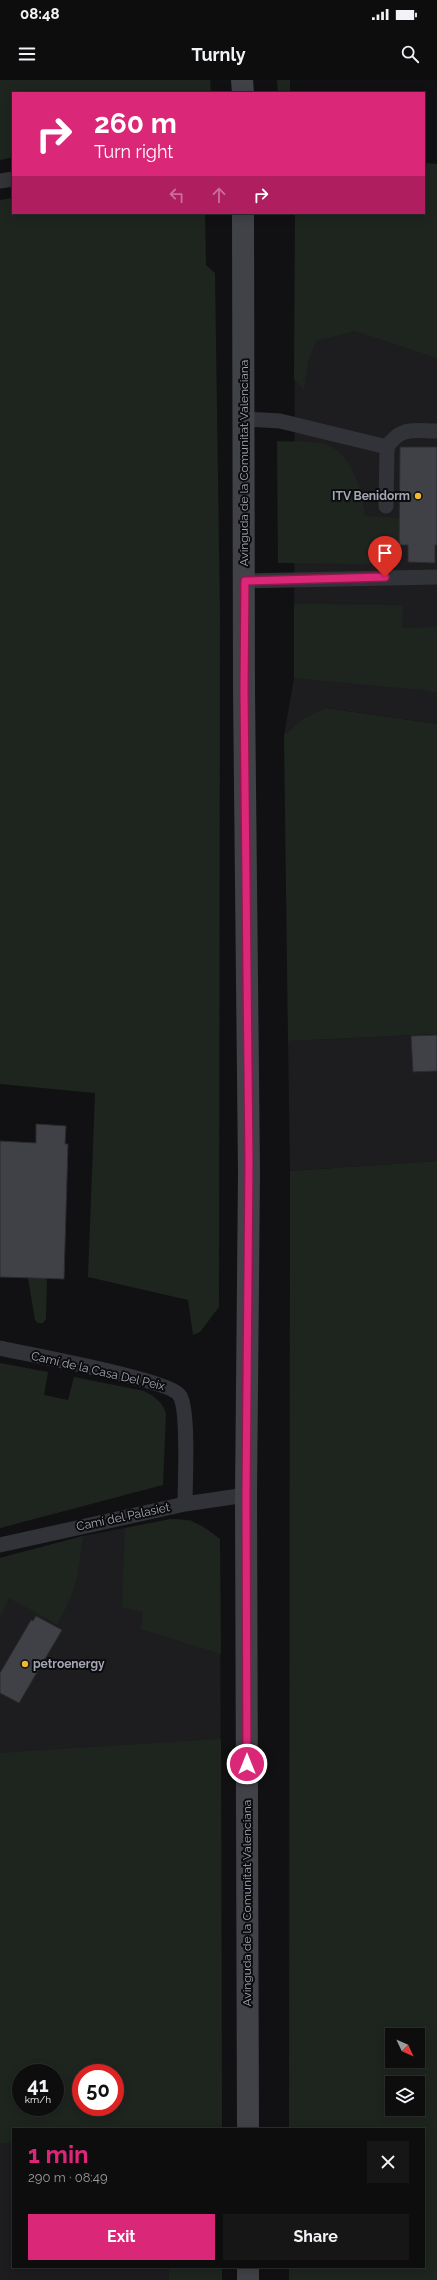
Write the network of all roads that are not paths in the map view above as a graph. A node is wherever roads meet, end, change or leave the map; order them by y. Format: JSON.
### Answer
{"nodes":[{"id":1,"x":242,"y":80,"type":"edge"},
{"id":2,"x":243,"y":92,"type":"edge"},
{"id":3,"x":12,"y":178,"type":"edge"},
{"id":4,"x":0,"y":181,"type":"edge"},
{"id":5,"x":243,"y":214,"type":"edge"},
{"id":6,"x":244,"y":419,"type":"junction"},
{"id":7,"x":437,"y":431,"type":"edge"},
{"id":8,"x":387,"y":447,"type":"junction"},
{"id":9,"x":386,"y":506,"type":"dead end"},
{"id":10,"x":437,"y":577,"type":"edge"},
{"id":11,"x":245,"y":581,"type":"junction"},
{"id":12,"x":0,"y":1348,"type":"edge"},
{"id":13,"x":246,"y":1495,"type":"junction"},
{"id":14,"x":185,"y":1504,"type":"junction"},
{"id":15,"x":0,"y":1545,"type":"edge"},
{"id":16,"x":248,"y":2128,"type":"edge"},
{"id":17,"x":248,"y":2268,"type":"edge"},
{"id":18,"x":248,"y":2280,"type":"edge"}],
"edges":[{"from":1,"to":2,"type":"main road"},
{"from":3,"to":4,"type":"lane"},
{"from":5,"to":6,"type":"main road","name":"Avinguda de la Comunitat Valenciana"},
{"from":6,"to":8,"type":"lane"},
{"from":6,"to":11,"type":"main road","name":"Avinguda de la Comunitat Valenciana"},
{"from":7,"to":8,"type":"lane"},
{"from":8,"to":9,"type":"lane"},
{"from":10,"to":11,"type":"lane"},
{"from":11,"to":13,"type":"main road","name":"Avinguda de la Comunitat Valenciana"},
{"from":12,"to":14,"type":"lane","name":"Camí de la Casa Del Peix"},
{"from":13,"to":14,"type":"lane","name":"Camí del Palasiet"},
{"from":13,"to":16,"type":"main road","name":"Avinguda de la Comunitat Valenciana"},
{"from":14,"to":15,"type":"lane","name":"Camí del Palasiet"},
{"from":17,"to":18,"type":"main road"}]}
